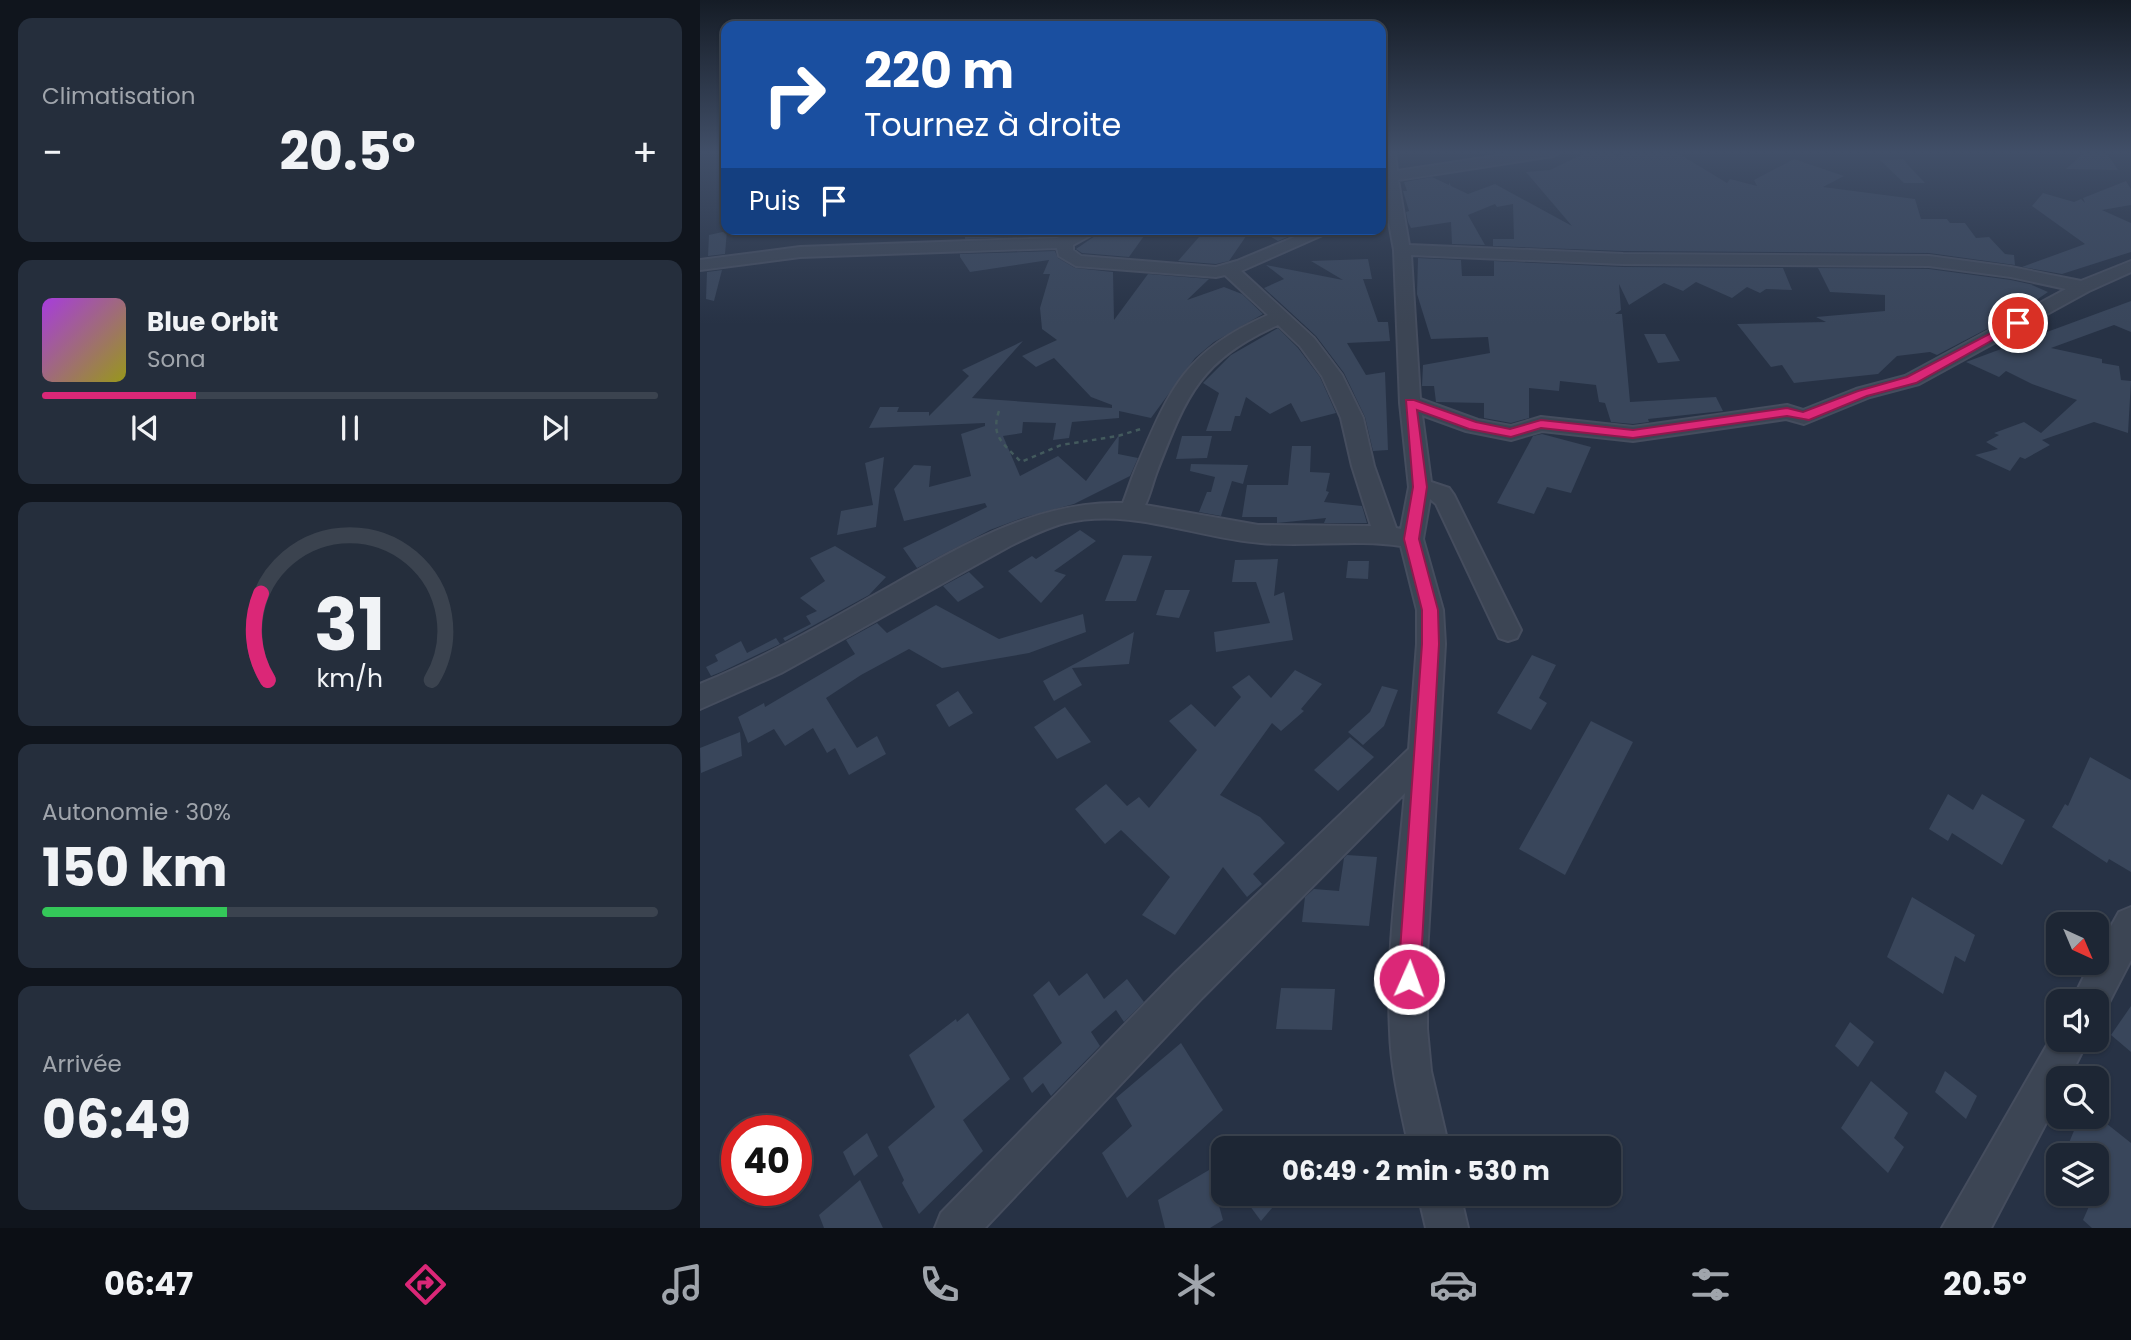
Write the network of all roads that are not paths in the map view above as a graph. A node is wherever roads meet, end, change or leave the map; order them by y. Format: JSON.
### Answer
{"nodes":[{"id":1,"x":1392,"y":209,"type":"edge"},
{"id":2,"x":1081,"y":235,"type":"edge"},
{"id":3,"x":1314,"y":235,"type":"edge"},
{"id":4,"x":1065,"y":242,"type":"junction"},
{"id":5,"x":1402,"y":250,"type":"junction"},
{"id":6,"x":700,"y":265,"type":"edge"},
{"id":7,"x":2131,"y":266,"type":"edge"},
{"id":8,"x":1230,"y":270,"type":"junction"},
{"id":9,"x":2083,"y":287,"type":"junction"},
{"id":10,"x":1279,"y":317,"type":"junction"},
{"id":11,"x":1410,"y":403,"type":"junction"},
{"id":12,"x":1420,"y":487,"type":"junction"},
{"id":13,"x":1130,"y":510,"type":"junction"},
{"id":14,"x":1399,"y":537,"type":"junction"},
{"id":15,"x":1508,"y":630,"type":"dead end"},
{"id":16,"x":700,"y":697,"type":"edge"},
{"id":17,"x":1421,"y":757,"type":"junction"},
{"id":18,"x":2131,"y":924,"type":"edge"},
{"id":19,"x":2096,"y":989,"type":"edge"},
{"id":20,"x":2063,"y":1052,"type":"edge"},
{"id":21,"x":1426,"y":1136,"type":"edge"},
{"id":22,"x":1442,"y":1206,"type":"edge"},
{"id":23,"x":956,"y":1228,"type":"edge"},
{"id":24,"x":1447,"y":1228,"type":"edge"},
{"id":25,"x":1963,"y":1228,"type":"edge"}],
"edges":[{"from":1,"to":5,"type":"street"},
{"from":2,"to":4,"type":"street"},
{"from":3,"to":8,"type":"street"},
{"from":4,"to":6,"type":"street"},
{"from":4,"to":8,"type":"street"},
{"from":5,"to":9,"type":"street"},
{"from":5,"to":11,"type":"street"},
{"from":7,"to":9,"type":"street"},
{"from":8,"to":10,"type":"street"},
{"from":9,"to":11,"type":"street"},
{"from":10,"to":13,"type":"street"},
{"from":10,"to":14,"type":"street"},
{"from":11,"to":12,"type":"street"},
{"from":12,"to":14,"type":"street"},
{"from":12,"to":15,"type":"street"},
{"from":13,"to":14,"type":"street"},
{"from":13,"to":16,"type":"street"},
{"from":14,"to":17,"type":"street"},
{"from":17,"to":21,"type":"street"},
{"from":17,"to":23,"type":"street"},
{"from":18,"to":19,"type":"street"},
{"from":20,"to":25,"type":"street"},
{"from":22,"to":24,"type":"street"}]}
